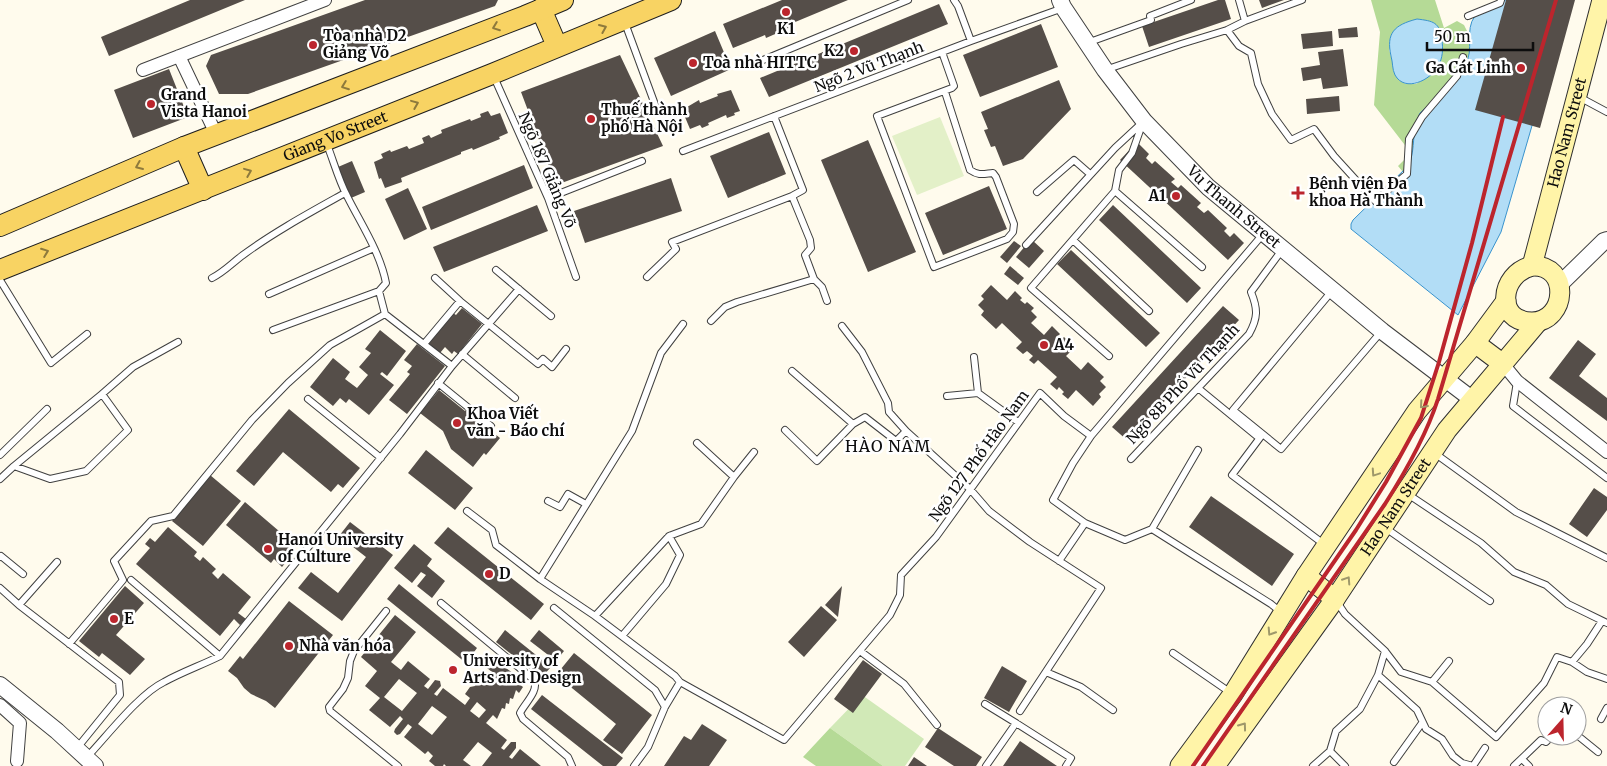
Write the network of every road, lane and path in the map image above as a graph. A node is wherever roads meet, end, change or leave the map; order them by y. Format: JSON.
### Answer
{"nodes":[{"id":1,"x":325,"y":0,"type":"edge"},
{"id":2,"x":563,"y":0,"type":"edge"},
{"id":3,"x":671,"y":0,"type":"edge"},
{"id":4,"x":908,"y":0,"type":"edge"},
{"id":5,"x":954,"y":0,"type":"edge"},
{"id":6,"x":1191,"y":0,"type":"edge"},
{"id":7,"x":1239,"y":0,"type":"edge"},
{"id":8,"x":1302,"y":0,"type":"edge"},
{"id":9,"x":1501,"y":0,"type":"edge"},
{"id":10,"x":1602,"y":0,"type":"edge"},
{"id":11,"x":1062,"y":4,"type":"edge"},
{"id":12,"x":540,"y":5,"type":"edge"},
{"id":13,"x":294,"y":6,"type":"edge"},
{"id":14,"x":1468,"y":16,"type":"dead end"},
{"id":15,"x":624,"y":19,"type":"junction"},
{"id":16,"x":1245,"y":21,"type":"junction"},
{"id":17,"x":1227,"y":30,"type":"junction"},
{"id":18,"x":971,"y":41,"type":"junction"},
{"id":19,"x":1086,"y":43,"type":"junction"},
{"id":20,"x":557,"y":46,"type":"junction"},
{"id":21,"x":942,"y":52,"type":"junction"},
{"id":22,"x":179,"y":56,"type":"junction"},
{"id":23,"x":1463,"y":57,"type":"dead end"},
{"id":24,"x":763,"y":60,"type":"dead end"},
{"id":25,"x":143,"y":70,"type":"dead end"},
{"id":26,"x":1105,"y":70,"type":"junction"},
{"id":27,"x":492,"y":74,"type":"junction"},
{"id":28,"x":945,"y":92,"type":"junction"},
{"id":29,"x":1576,"y":96,"type":"junction"},
{"id":30,"x":657,"y":110,"type":"dead end"},
{"id":31,"x":1607,"y":112,"type":"edge"},
{"id":32,"x":774,"y":116,"type":"junction"},
{"id":33,"x":1144,"y":121,"type":"junction"},
{"id":34,"x":216,"y":136,"type":"junction"},
{"id":35,"x":326,"y":140,"type":"junction"},
{"id":36,"x":184,"y":147,"type":"junction"},
{"id":37,"x":683,"y":151,"type":"dead end"},
{"id":38,"x":642,"y":161,"type":"dead end"},
{"id":39,"x":1090,"y":174,"type":"junction"},
{"id":40,"x":203,"y":190,"type":"junction"},
{"id":41,"x":1115,"y":191,"type":"junction"},
{"id":42,"x":1037,"y":192,"type":"dead end"},
{"id":43,"x":345,"y":193,"type":"junction"},
{"id":44,"x":792,"y":196,"type":"junction"},
{"id":45,"x":548,"y":198,"type":"junction"},
{"id":46,"x":0,"y":226,"type":"edge"},
{"id":47,"x":1264,"y":233,"type":"junction"},
{"id":48,"x":1606,"y":239,"type":"edge"},
{"id":49,"x":1073,"y":240,"type":"junction"},
{"id":50,"x":1026,"y":245,"type":"dead end"},
{"id":51,"x":374,"y":248,"type":"junction"},
{"id":52,"x":1283,"y":249,"type":"junction"},
{"id":53,"x":1532,"y":266,"type":"junction"},
{"id":54,"x":1202,"y":267,"type":"dead end"},
{"id":55,"x":0,"y":270,"type":"edge"},
{"id":56,"x":496,"y":270,"type":"dead end"},
{"id":57,"x":576,"y":277,"type":"dead end"},
{"id":58,"x":647,"y":277,"type":"dead end"},
{"id":59,"x":212,"y":278,"type":"dead end"},
{"id":60,"x":435,"y":278,"type":"dead end"},
{"id":61,"x":814,"y":279,"type":"junction"},
{"id":62,"x":0,"y":280,"type":"edge"},
{"id":63,"x":1559,"y":285,"type":"junction"},
{"id":64,"x":519,"y":289,"type":"junction"},
{"id":65,"x":1333,"y":289,"type":"junction"},
{"id":66,"x":380,"y":291,"type":"junction"},
{"id":67,"x":269,"y":294,"type":"dead end"},
{"id":68,"x":827,"y":300,"type":"dead end"},
{"id":69,"x":460,"y":301,"type":"junction"},
{"id":70,"x":1506,"y":301,"type":"junction"},
{"id":71,"x":1149,"y":310,"type":"dead end"},
{"id":72,"x":385,"y":314,"type":"junction"},
{"id":73,"x":551,"y":316,"type":"dead end"},
{"id":74,"x":711,"y":321,"type":"dead end"},
{"id":75,"x":1538,"y":322,"type":"junction"},
{"id":76,"x":487,"y":324,"type":"junction"},
{"id":77,"x":682,"y":324,"type":"dead end"},
{"id":78,"x":842,"y":326,"type":"dead end"},
{"id":79,"x":273,"y":330,"type":"dead end"},
{"id":80,"x":1382,"y":331,"type":"junction"},
{"id":81,"x":86,"y":334,"type":"dead end"},
{"id":82,"x":178,"y":342,"type":"dead end"},
{"id":83,"x":1475,"y":343,"type":"junction"},
{"id":84,"x":424,"y":344,"type":"junction"},
{"id":85,"x":566,"y":349,"type":"dead end"},
{"id":86,"x":462,"y":354,"type":"junction"},
{"id":87,"x":1109,"y":356,"type":"dead end"},
{"id":88,"x":974,"y":357,"type":"dead end"},
{"id":89,"x":1503,"y":364,"type":"junction"},
{"id":90,"x":452,"y":366,"type":"junction"},
{"id":91,"x":792,"y":371,"type":"dead end"},
{"id":92,"x":1445,"y":378,"type":"junction"},
{"id":93,"x":1518,"y":381,"type":"junction"},
{"id":94,"x":436,"y":386,"type":"junction"},
{"id":95,"x":1198,"y":388,"type":"junction"},
{"id":96,"x":978,"y":393,"type":"junction"},
{"id":97,"x":102,"y":394,"type":"junction"},
{"id":98,"x":947,"y":396,"type":"dead end"},
{"id":99,"x":515,"y":398,"type":"dead end"},
{"id":100,"x":308,"y":399,"type":"dead end"},
{"id":101,"x":1473,"y":400,"type":"junction"},
{"id":102,"x":47,"y":409,"type":"dead end"},
{"id":103,"x":1018,"y":422,"type":"junction"},
{"id":104,"x":853,"y":424,"type":"junction"},
{"id":105,"x":491,"y":426,"type":"dead end"},
{"id":106,"x":785,"y":430,"type":"dead end"},
{"id":107,"x":906,"y":431,"type":"junction"},
{"id":108,"x":1091,"y":436,"type":"junction"},
{"id":109,"x":1261,"y":437,"type":"junction"},
{"id":110,"x":697,"y":443,"type":"dead end"},
{"id":111,"x":1198,"y":450,"type":"dead end"},
{"id":112,"x":754,"y":452,"type":"dead end"},
{"id":113,"x":1433,"y":452,"type":"junction"},
{"id":114,"x":1607,"y":452,"type":"edge"},
{"id":115,"x":0,"y":455,"type":"edge"},
{"id":116,"x":380,"y":458,"type":"junction"},
{"id":117,"x":1131,"y":458,"type":"dead end"},
{"id":118,"x":14,"y":466,"type":"junction"},
{"id":119,"x":734,"y":477,"type":"junction"},
{"id":120,"x":1607,"y":478,"type":"edge"},
{"id":121,"x":0,"y":479,"type":"edge"},
{"id":122,"x":970,"y":489,"type":"junction"},
{"id":123,"x":1406,"y":493,"type":"junction"},
{"id":124,"x":548,"y":501,"type":"dead end"},
{"id":125,"x":586,"y":504,"type":"junction"},
{"id":126,"x":467,"y":511,"type":"dead end"},
{"id":127,"x":1085,"y":523,"type":"junction"},
{"id":128,"x":1383,"y":526,"type":"junction"},
{"id":129,"x":1152,"y":529,"type":"junction"},
{"id":130,"x":669,"y":536,"type":"junction"},
{"id":131,"x":1326,"y":546,"type":"junction"},
{"id":132,"x":0,"y":557,"type":"edge"},
{"id":133,"x":1607,"y":558,"type":"edge"},
{"id":134,"x":1059,"y":561,"type":"junction"},
{"id":135,"x":57,"y":562,"type":"dead end"},
{"id":136,"x":23,"y":574,"type":"dead end"},
{"id":137,"x":1306,"y":576,"type":"junction"},
{"id":138,"x":540,"y":579,"type":"junction"},
{"id":139,"x":131,"y":580,"type":"dead end"},
{"id":140,"x":0,"y":588,"type":"edge"},
{"id":141,"x":1335,"y":599,"type":"junction"},
{"id":142,"x":1490,"y":601,"type":"dead end"},
{"id":143,"x":440,"y":603,"type":"dead end"},
{"id":144,"x":19,"y":605,"type":"junction"},
{"id":145,"x":554,"y":608,"type":"dead end"},
{"id":146,"x":386,"y":611,"type":"dead end"},
{"id":147,"x":1283,"y":613,"type":"junction"},
{"id":148,"x":595,"y":616,"type":"junction"},
{"id":149,"x":1604,"y":622,"type":"edge"},
{"id":150,"x":622,"y":636,"type":"junction"},
{"id":151,"x":69,"y":644,"type":"junction"},
{"id":152,"x":860,"y":651,"type":"junction"},
{"id":153,"x":1385,"y":651,"type":"junction"},
{"id":154,"x":1173,"y":653,"type":"dead end"},
{"id":155,"x":220,"y":656,"type":"junction"},
{"id":156,"x":1449,"y":662,"type":"dead end"},
{"id":157,"x":1572,"y":662,"type":"junction"},
{"id":158,"x":1046,"y":672,"type":"junction"},
{"id":159,"x":1378,"y":675,"type":"junction"},
{"id":160,"x":1607,"y":679,"type":"edge"},
{"id":161,"x":680,"y":682,"type":"junction"},
{"id":162,"x":1432,"y":682,"type":"junction"},
{"id":163,"x":0,"y":685,"type":"edge"},
{"id":164,"x":1232,"y":694,"type":"junction"},
{"id":165,"x":985,"y":704,"type":"dead end"},
{"id":166,"x":0,"y":705,"type":"edge"},
{"id":167,"x":665,"y":707,"type":"junction"},
{"id":168,"x":1607,"y":708,"type":"edge"},
{"id":169,"x":1112,"y":710,"type":"dead end"},
{"id":170,"x":1020,"y":711,"type":"dead end"},
{"id":171,"x":1601,"y":719,"type":"dead end"},
{"id":172,"x":1016,"y":722,"type":"junction"},
{"id":173,"x":1422,"y":723,"type":"junction"},
{"id":174,"x":936,"y":725,"type":"dead end"},
{"id":175,"x":1587,"y":743,"type":"edge"},
{"id":176,"x":1537,"y":744,"type":"edge"},
{"id":177,"x":1485,"y":748,"type":"dead end"},
{"id":178,"x":1330,"y":751,"type":"junction"},
{"id":179,"x":1598,"y":752,"type":"dead end"},
{"id":180,"x":86,"y":758,"type":"edge"},
{"id":181,"x":1522,"y":759,"type":"junction"},
{"id":182,"x":17,"y":761,"type":"dead end"},
{"id":183,"x":1394,"y":762,"type":"dead end"},
{"id":184,"x":398,"y":766,"type":"edge"},
{"id":185,"x":572,"y":766,"type":"edge"},
{"id":186,"x":634,"y":766,"type":"edge"},
{"id":187,"x":986,"y":766,"type":"edge"},
{"id":188,"x":1066,"y":766,"type":"edge"},
{"id":189,"x":1180,"y":766,"type":"edge"},
{"id":190,"x":1214,"y":766,"type":"edge"},
{"id":191,"x":1313,"y":766,"type":"edge"},
{"id":192,"x":1345,"y":766,"type":"edge"},
{"id":193,"x":1473,"y":766,"type":"edge"},
{"id":194,"x":1514,"y":766,"type":"edge"},
{"id":195,"x":1529,"y":766,"type":"edge"}],
"edges":[{"from":1,"to":13,"type":"street"},
{"from":2,"to":12,"type":"main road"},
{"from":3,"to":15,"type":"main road","name":"Giang Vo Street"},
{"from":4,"to":24,"type":"lane"},
{"from":5,"to":18,"type":"lane"},
{"from":6,"to":19,"type":"lane"},
{"from":7,"to":16,"type":"lane"},
{"from":8,"to":16,"type":"lane"},
{"from":9,"to":14,"type":"lane"},
{"from":10,"to":29,"type":"main road","name":"Hao Nam Street"},
{"from":11,"to":18,"type":"lane","name":"Ngõ 2 Vũ Thạnh"},
{"from":11,"to":19,"type":"street","name":"Vu Thanh Street"},
{"from":12,"to":20,"type":"main road"},
{"from":12,"to":34,"type":"main road","one_way":true},
{"from":13,"to":22,"type":"street"},
{"from":20,"to":15,"type":"main road","name":"Giang Vo Street","one_way":true},
{"from":15,"to":30,"type":"lane"},
{"from":16,"to":17,"type":"lane"},
{"from":17,"to":23,"type":"lane"},
{"from":17,"to":26,"type":"lane"},
{"from":18,"to":21,"type":"lane","name":"Ngõ 2 Vũ Thạnh"},
{"from":19,"to":26,"type":"street","name":"Vu Thanh Street"},
{"from":20,"to":27,"type":"main road","name":"Giang Vo Street"},
{"from":21,"to":28,"type":"lane"},
{"from":21,"to":32,"type":"lane","name":"Ngõ 2 Vũ Thạnh"},
{"from":22,"to":25,"type":"street"},
{"from":22,"to":34,"type":"street"},
{"from":26,"to":33,"type":"street","name":"Vu Thanh Street"},
{"from":35,"to":27,"type":"main road","name":"Giang Vo Street","one_way":true},
{"from":27,"to":45,"type":"lane","name":"Ngõ 187 Giảng Võ"},
{"from":28,"to":28,"type":"lane"},
{"from":29,"to":31,"type":"lane"},
{"from":29,"to":53,"type":"main road","name":"Hao Nam Street"},
{"from":32,"to":37,"type":"lane","name":"Ngõ 2 Vũ Thạnh"},
{"from":32,"to":44,"type":"lane"},
{"from":33,"to":39,"type":"lane"},
{"from":33,"to":41,"type":"lane"},
{"from":33,"to":47,"type":"street","name":"Vu Thanh Street"},
{"from":34,"to":36,"type":"main road"},
{"from":40,"to":35,"type":"main road","name":"Giang Vo Street","one_way":true},
{"from":35,"to":43,"type":"lane"},
{"from":36,"to":40,"type":"main road"},
{"from":36,"to":46,"type":"main road","one_way":true},
{"from":38,"to":45,"type":"lane"},
{"from":39,"to":42,"type":"lane"},
{"from":39,"to":50,"type":"lane"},
{"from":55,"to":40,"type":"main road","name":"Giang Vo Street","one_way":true},
{"from":41,"to":49,"type":"lane"},
{"from":41,"to":54,"type":"lane"},
{"from":43,"to":51,"type":"lane"},
{"from":43,"to":59,"type":"lane"},
{"from":44,"to":58,"type":"lane"},
{"from":44,"to":61,"type":"lane"},
{"from":45,"to":57,"type":"lane","name":"Ngõ 187 Giảng Võ"},
{"from":47,"to":52,"type":"street","name":"Vu Thanh Street"},
{"from":47,"to":108,"type":"lane"},
{"from":48,"to":63,"type":"street"},
{"from":49,"to":71,"type":"lane"},
{"from":49,"to":87,"type":"lane"},
{"from":51,"to":66,"type":"lane"},
{"from":51,"to":67,"type":"lane"},
{"from":52,"to":65,"type":"street","name":"Vu Thanh Street"},
{"from":52,"to":95,"type":"lane","name":"Ngõ 8B Phố Vũ Thạnh"},
{"from":53,"to":63,"type":"main road"},
{"from":53,"to":70,"type":"main road"},
{"from":56,"to":64,"type":"lane"},
{"from":60,"to":69,"type":"lane"},
{"from":61,"to":68,"type":"lane"},
{"from":61,"to":74,"type":"lane"},
{"from":62,"to":81,"type":"lane"},
{"from":63,"to":75,"type":"main road","name":"Hao Nam Street"},
{"from":64,"to":73,"type":"lane"},
{"from":64,"to":76,"type":"lane"},
{"from":65,"to":80,"type":"street","name":"Vu Thanh Street"},
{"from":65,"to":109,"type":"lane"},
{"from":66,"to":72,"type":"lane"},
{"from":66,"to":79,"type":"lane"},
{"from":69,"to":76,"type":"lane"},
{"from":69,"to":84,"type":"lane"},
{"from":70,"to":75,"type":"main road"},
{"from":70,"to":83,"type":"main road"},
{"from":72,"to":84,"type":"lane"},
{"from":72,"to":151,"type":"lane"},
{"from":75,"to":89,"type":"main road","name":"Hao Nam Street"},
{"from":76,"to":85,"type":"lane"},
{"from":76,"to":86,"type":"lane"},
{"from":77,"to":125,"type":"lane"},
{"from":78,"to":107,"type":"lane"},
{"from":80,"to":92,"type":"street","name":"Vu Thanh Street"},
{"from":80,"to":109,"type":"lane"},
{"from":82,"to":97,"type":"lane"},
{"from":83,"to":89,"type":"main road"},
{"from":83,"to":92,"type":"main road"},
{"from":84,"to":90,"type":"lane"},
{"from":86,"to":90,"type":"lane"},
{"from":86,"to":99,"type":"lane"},
{"from":88,"to":96,"type":"lane"},
{"from":89,"to":93,"type":"street"},
{"from":89,"to":101,"type":"main road","name":"Hao Nam Street"},
{"from":90,"to":94,"type":"lane"},
{"from":91,"to":104,"type":"lane"},
{"from":92,"to":101,"type":"street","name":"Vu Thanh Street"},
{"from":92,"to":131,"type":"main road","one_way":true},
{"from":93,"to":114,"type":"street"},
{"from":93,"to":120,"type":"lane"},
{"from":94,"to":105,"type":"lane"},
{"from":94,"to":116,"type":"lane"},
{"from":95,"to":109,"type":"lane"},
{"from":95,"to":117,"type":"lane","name":"Ngõ 8B Phố Vũ Thạnh"},
{"from":96,"to":98,"type":"lane"},
{"from":96,"to":103,"type":"lane"},
{"from":97,"to":118,"type":"lane"},
{"from":97,"to":118,"type":"lane"},
{"from":100,"to":116,"type":"lane"},
{"from":101,"to":113,"type":"main road","name":"Hao Nam Street"},
{"from":102,"to":115,"type":"lane"},
{"from":103,"to":108,"type":"lane","name":"Ngõ 127 Phố Hào Nam"},
{"from":103,"to":122,"type":"lane","name":"Ngõ 127 Phố Hào Nam"},
{"from":104,"to":106,"type":"lane"},
{"from":104,"to":107,"type":"lane"},
{"from":107,"to":122,"type":"lane"},
{"from":108,"to":127,"type":"lane"},
{"from":109,"to":131,"type":"lane"},
{"from":110,"to":119,"type":"lane"},
{"from":111,"to":129,"type":"lane"},
{"from":112,"to":119,"type":"lane"},
{"from":113,"to":123,"type":"main road","name":"Hao Nam Street"},
{"from":113,"to":133,"type":"lane"},
{"from":116,"to":155,"type":"lane"},
{"from":118,"to":121,"type":"lane"},
{"from":119,"to":130,"type":"lane"},
{"from":122,"to":134,"type":"lane"},
{"from":122,"to":152,"type":"lane","name":"Ngõ 127 Phố Hào Nam"},
{"from":123,"to":128,"type":"main road","name":"Hao Nam Street"},
{"from":123,"to":149,"type":"lane"},
{"from":124,"to":125,"type":"lane"},
{"from":125,"to":138,"type":"lane"},
{"from":126,"to":138,"type":"lane"},
{"from":127,"to":129,"type":"lane"},
{"from":127,"to":134,"type":"lane"},
{"from":141,"to":128,"type":"main road","name":"Hao Nam Street","one_way":true},
{"from":128,"to":142,"type":"lane"},
{"from":129,"to":147,"type":"lane"},
{"from":130,"to":148,"type":"lane"},
{"from":130,"to":150,"type":"lane"},
{"from":131,"to":137,"type":"main road"},
{"from":132,"to":136,"type":"lane"},
{"from":134,"to":158,"type":"lane"},
{"from":135,"to":144,"type":"lane"},
{"from":137,"to":141,"type":"main road"},
{"from":137,"to":147,"type":"main road"},
{"from":138,"to":148,"type":"lane"},
{"from":139,"to":155,"type":"lane"},
{"from":140,"to":144,"type":"lane"},
{"from":141,"to":153,"type":"lane"},
{"from":190,"to":141,"type":"main road","name":"Hao Nam Street","one_way":true},
{"from":143,"to":185,"type":"lane"},
{"from":144,"to":151,"type":"lane"},
{"from":145,"to":167,"type":"lane"},
{"from":146,"to":184,"type":"lane"},
{"from":147,"to":164,"type":"main road","one_way":true},
{"from":148,"to":150,"type":"lane"},
{"from":149,"to":157,"type":"lane"},
{"from":150,"to":161,"type":"lane"},
{"from":151,"to":180,"type":"lane"},
{"from":152,"to":161,"type":"lane","name":"Ngõ 127 Phố Hào Nam"},
{"from":152,"to":174,"type":"lane"},
{"from":153,"to":159,"type":"lane"},
{"from":153,"to":162,"type":"lane"},
{"from":154,"to":164,"type":"lane"},
{"from":155,"to":180,"type":"lane"},
{"from":156,"to":162,"type":"lane"},
{"from":157,"to":160,"type":"lane"},
{"from":157,"to":162,"type":"lane"},
{"from":158,"to":169,"type":"lane"},
{"from":158,"to":170,"type":"lane"},
{"from":159,"to":173,"type":"lane"},
{"from":159,"to":178,"type":"lane"},
{"from":161,"to":167,"type":"lane"},
{"from":163,"to":180,"type":"street"},
{"from":164,"to":189,"type":"main road"},
{"from":165,"to":172,"type":"lane"},
{"from":166,"to":182,"type":"street"},
{"from":167,"to":186,"type":"lane"},
{"from":168,"to":171,"type":"lane"},
{"from":172,"to":187,"type":"lane"},
{"from":172,"to":188,"type":"lane"},
{"from":173,"to":183,"type":"lane"},
{"from":173,"to":193,"type":"lane"},
{"from":175,"to":179,"type":"lane"},
{"from":176,"to":181,"type":"lane"},
{"from":177,"to":193,"type":"lane"},
{"from":178,"to":191,"type":"lane"},
{"from":178,"to":192,"type":"lane"},
{"from":181,"to":194,"type":"lane"},
{"from":181,"to":195,"type":"lane"}]}
